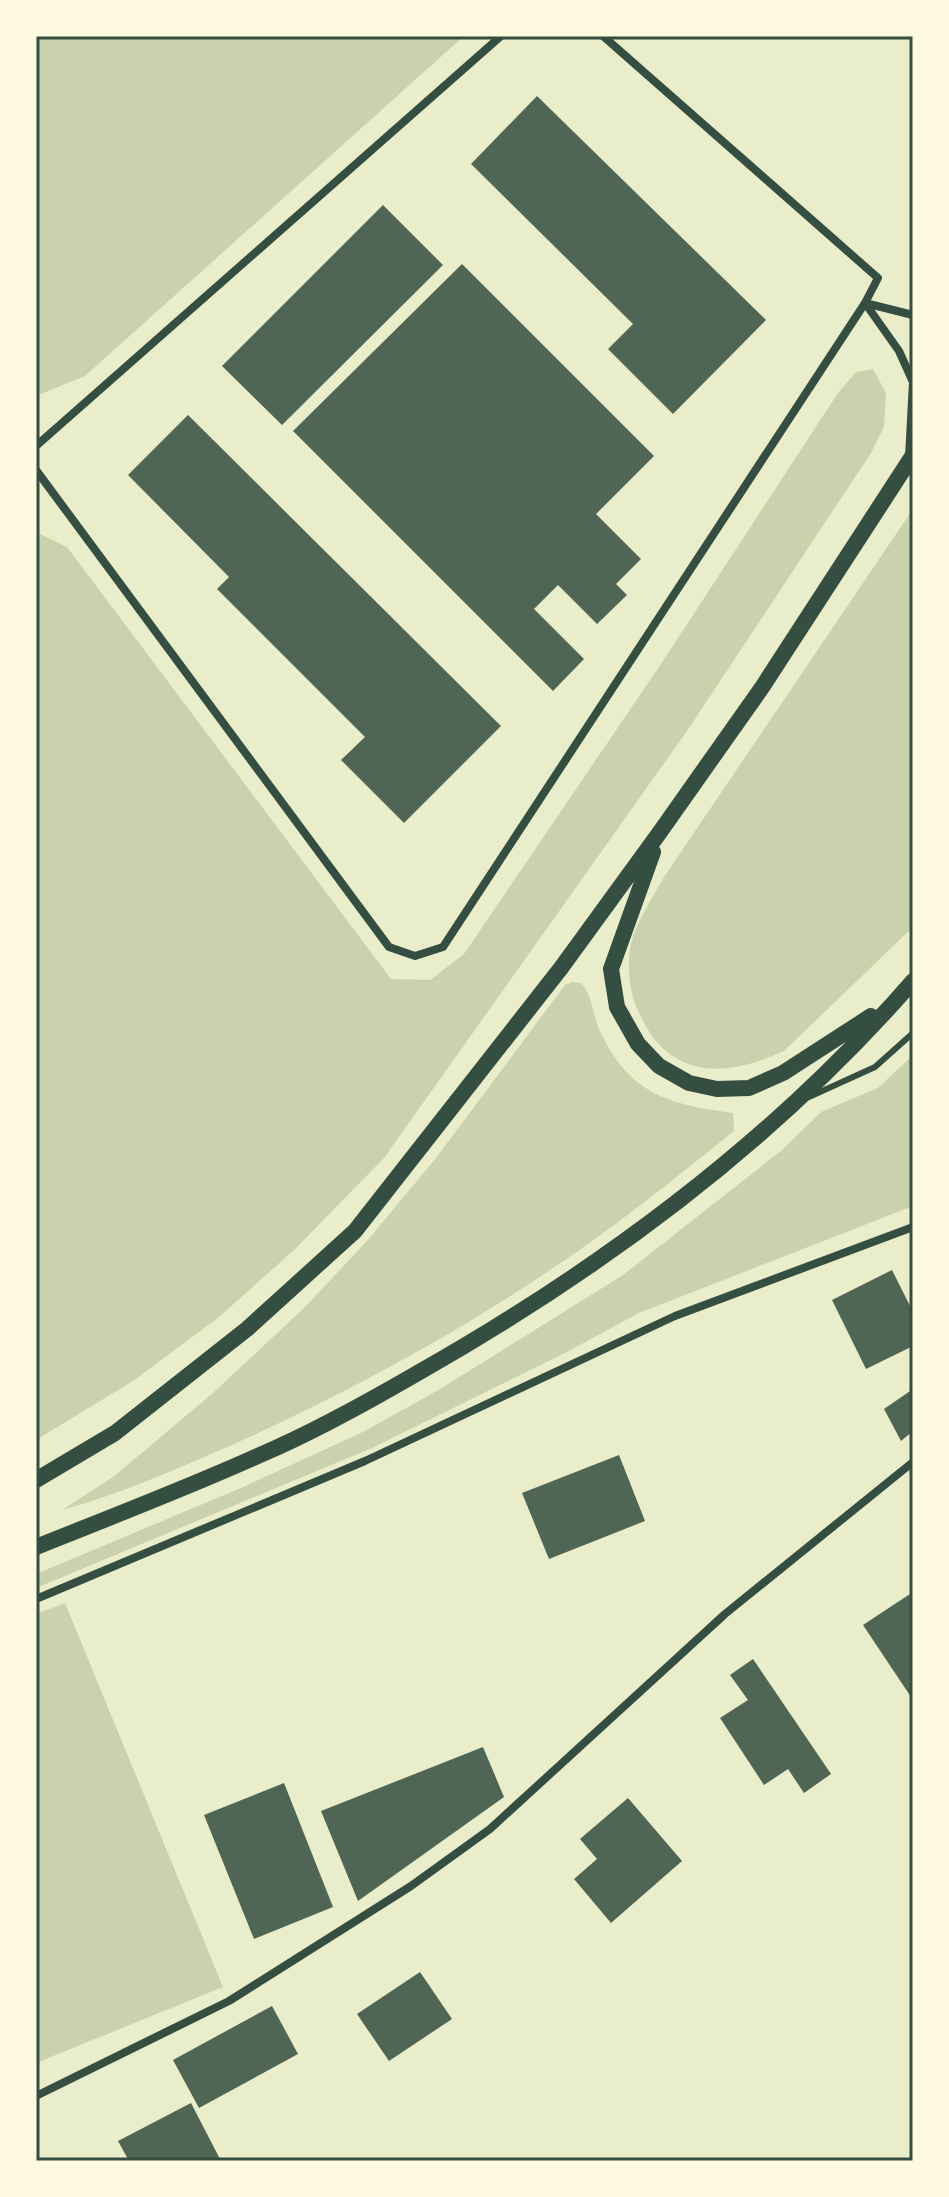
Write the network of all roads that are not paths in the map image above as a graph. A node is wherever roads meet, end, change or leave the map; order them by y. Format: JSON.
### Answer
{"nodes":[{"id":1,"x":501,"y":36,"type":"edge"},
{"id":2,"x":603,"y":36,"type":"edge"},
{"id":3,"x":865,"y":303,"type":"junction"},
{"id":4,"x":913,"y":315,"type":"edge"},
{"id":5,"x":36,"y":446,"type":"edge"},
{"id":6,"x":911,"y":458,"type":"edge"},
{"id":7,"x":36,"y":470,"type":"edge"},
{"id":8,"x":660,"y":832,"type":"junction"},
{"id":9,"x":912,"y":983,"type":"edge"},
{"id":10,"x":896,"y":1001,"type":"junction"},
{"id":11,"x":913,"y":1033,"type":"edge"},
{"id":12,"x":795,"y":1103,"type":"junction"},
{"id":13,"x":913,"y":1227,"type":"edge"},
{"id":14,"x":913,"y":1462,"type":"edge"},
{"id":15,"x":36,"y":1480,"type":"edge"},
{"id":16,"x":36,"y":1547,"type":"edge"},
{"id":17,"x":36,"y":1599,"type":"edge"},
{"id":18,"x":36,"y":2096,"type":"edge"}],
"edges":[{"from":1,"to":5,"type":"street"},
{"from":2,"to":3,"type":"street"},
{"from":3,"to":4,"type":"street"},
{"from":3,"to":6,"type":"street"},
{"from":3,"to":7,"type":"street"},
{"from":6,"to":8,"type":"main road"},
{"from":8,"to":10,"type":"main road"},
{"from":8,"to":15,"type":"main road"},
{"from":9,"to":10,"type":"main road"},
{"from":10,"to":12,"type":"main road"},
{"from":11,"to":12,"type":"lane"},
{"from":12,"to":16,"type":"main road"},
{"from":13,"to":17,"type":"street"},
{"from":14,"to":18,"type":"street"}]}
